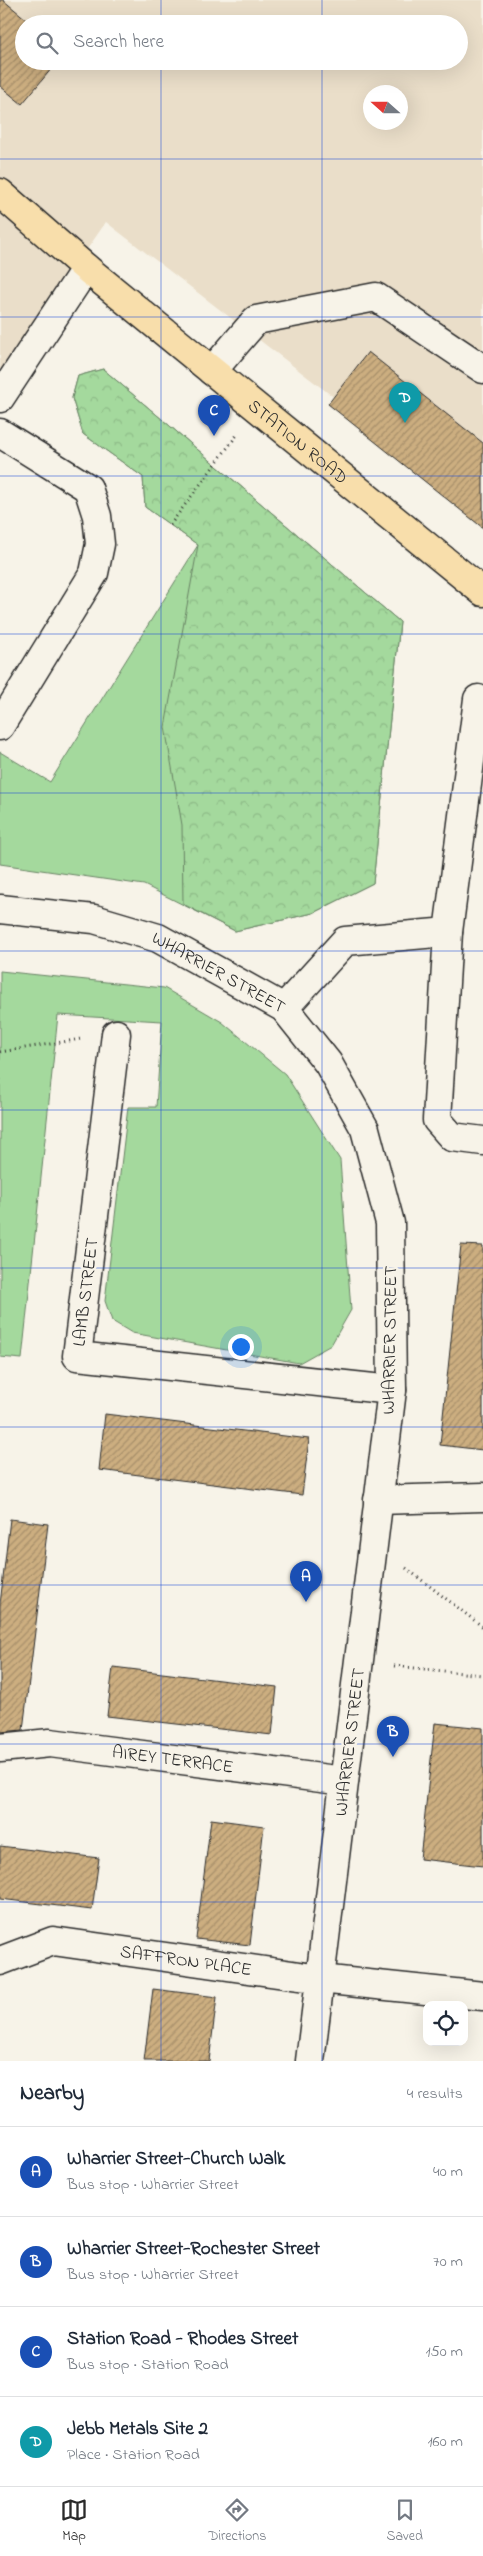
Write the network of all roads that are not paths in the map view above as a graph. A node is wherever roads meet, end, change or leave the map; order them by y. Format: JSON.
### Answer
{"nodes":[{"id":1,"x":0,"y":192,"type":"edge"},
{"id":2,"x":86,"y":268,"type":"junction"},
{"id":3,"x":483,"y":369,"type":"edge"},
{"id":4,"x":212,"y":371,"type":"junction"},
{"id":5,"x":0,"y":398,"type":"edge"},
{"id":6,"x":0,"y":432,"type":"edge"},
{"id":7,"x":483,"y":592,"type":"edge"},
{"id":8,"x":478,"y":698,"type":"dead end"},
{"id":9,"x":0,"y":726,"type":"edge"},
{"id":10,"x":0,"y":909,"type":"edge"},
{"id":11,"x":448,"y":932,"type":"junction"},
{"id":12,"x":284,"y":1008,"type":"junction"},
{"id":13,"x":116,"y":1034,"type":"road end"},
{"id":14,"x":483,"y":1141,"type":"edge"},
{"id":15,"x":392,"y":1390,"type":"junction"},
{"id":16,"x":483,"y":1496,"type":"edge"},
{"id":17,"x":378,"y":1500,"type":"junction"},
{"id":18,"x":0,"y":1748,"type":"edge"},
{"id":19,"x":344,"y":1781,"type":"junction"},
{"id":20,"x":0,"y":1961,"type":"edge"},
{"id":21,"x":320,"y":1979,"type":"junction"},
{"id":22,"x":483,"y":1996,"type":"edge"},
{"id":23,"x":310,"y":2061,"type":"edge"}],
"edges":[{"from":1,"to":2,"type":"main road","name":"STATION ROAD"},
{"from":2,"to":4,"type":"main road","name":"STATION ROAD"},
{"from":2,"to":5,"type":"street"},
{"from":3,"to":4,"type":"street"},
{"from":4,"to":7,"type":"main road","name":"STATION ROAD"},
{"from":6,"to":9,"type":"street"},
{"from":8,"to":11,"type":"street"},
{"from":10,"to":12,"type":"street","name":"WHARRIER STREET"},
{"from":11,"to":12,"type":"street"},
{"from":11,"to":14,"type":"street"},
{"from":12,"to":15,"type":"street","name":"WHARRIER STREET"},
{"from":13,"to":15,"type":"street","name":"LAMB STREET"},
{"from":15,"to":17,"type":"street","name":"WHARRIER STREET"},
{"from":16,"to":17,"type":"street"},
{"from":17,"to":19,"type":"street","name":"WHARRIER STREET"},
{"from":18,"to":19,"type":"street","name":"AIREY TERRACE"},
{"from":19,"to":21,"type":"street","name":"WHARRIER STREET"},
{"from":20,"to":21,"type":"street","name":"SAFFRON PLACE"},
{"from":21,"to":22,"type":"street","name":"SAFFRON PLACE"},
{"from":21,"to":23,"type":"street","name":"WHARRIER STREET"}]}
